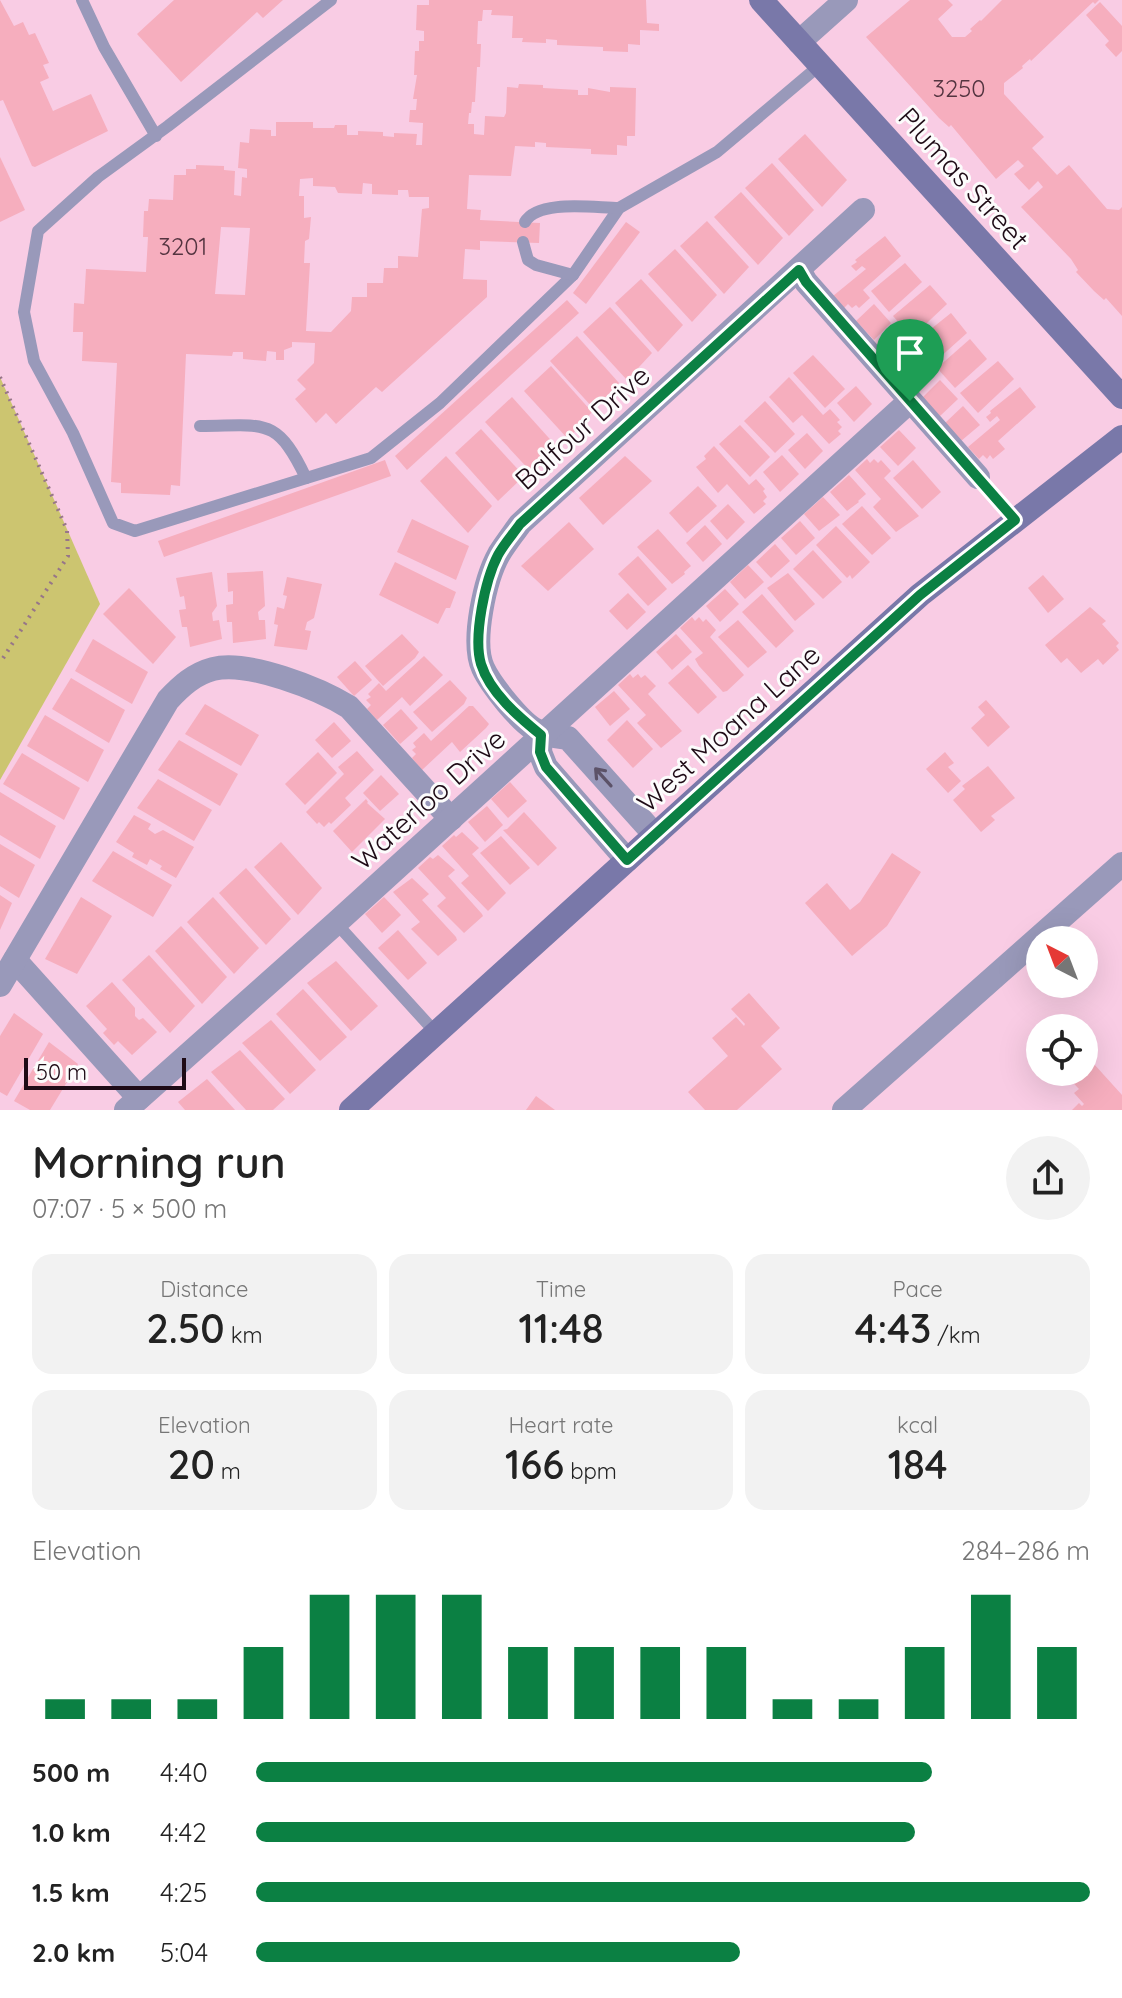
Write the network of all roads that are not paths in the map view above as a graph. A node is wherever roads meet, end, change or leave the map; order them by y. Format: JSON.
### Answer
{"nodes":[{"id":1,"x":82,"y":0,"type":"edge"},
{"id":2,"x":331,"y":0,"type":"edge"},
{"id":3,"x":761,"y":0,"type":"edge"},
{"id":4,"x":846,"y":0,"type":"edge"},
{"id":5,"x":799,"y":42,"type":"junction"},
{"id":6,"x":820,"y":65,"type":"junction"},
{"id":7,"x":156,"y":136,"type":"junction"},
{"id":8,"x":619,"y":208,"type":"junction"},
{"id":9,"x":863,"y":210,"type":"dead end"},
{"id":10,"x":525,"y":222,"type":"dead end"},
{"id":11,"x":523,"y":242,"type":"dead end"},
{"id":12,"x":799,"y":270,"type":"junction"},
{"id":13,"x":573,"y":275,"type":"junction"},
{"id":14,"x":1122,"y":397,"type":"edge"},
{"id":15,"x":910,"y":401,"type":"junction"},
{"id":16,"x":200,"y":426,"type":"dead end"},
{"id":17,"x":1122,"y":437,"type":"edge"},
{"id":18,"x":978,"y":477,"type":"joint"},
{"id":19,"x":306,"y":478,"type":"junction"},
{"id":20,"x":1015,"y":520,"type":"junction"},
{"id":21,"x":541,"y":735,"type":"junction"},
{"id":22,"x":451,"y":819,"type":"junction"},
{"id":23,"x":655,"y":835,"type":"junction"},
{"id":24,"x":627,"y":860,"type":"junction"},
{"id":25,"x":1122,"y":864,"type":"edge"},
{"id":26,"x":336,"y":923,"type":"junction"},
{"id":27,"x":15,"y":960,"type":"junction"},
{"id":28,"x":0,"y":985,"type":"edge"},
{"id":29,"x":436,"y":1033,"type":"junction"},
{"id":30,"x":133,"y":1104,"type":"edge"},
{"id":31,"x":351,"y":1110,"type":"edge"},
{"id":32,"x":844,"y":1110,"type":"edge"}],
"edges":[{"from":1,"to":7,"type":"lane"},
{"from":2,"to":7,"type":"lane"},
{"from":3,"to":5,"type":"street","name":"Plumas Street"},
{"from":4,"to":5,"type":"street"},
{"from":5,"to":6,"type":"street","name":"Plumas Street"},
{"from":6,"to":8,"type":"lane"},
{"from":6,"to":14,"type":"street","name":"Plumas Street"},
{"from":7,"to":19,"type":"lane"},
{"from":8,"to":10,"type":"lane"},
{"from":8,"to":13,"type":"lane"},
{"from":9,"to":12,"type":"street","name":"Balfour Drive"},
{"from":11,"to":13,"type":"lane"},
{"from":12,"to":15,"type":"street"},
{"from":12,"to":21,"type":"street","name":"Balfour Drive"},
{"from":13,"to":19,"type":"lane"},
{"from":15,"to":18,"type":"street"},
{"from":15,"to":21,"type":"street","name":"Waterloo Drive"},
{"from":16,"to":19,"type":"lane"},
{"from":17,"to":20,"type":"street","name":"West Moana Lane"},
{"from":18,"to":20,"type":"lane"},
{"from":20,"to":23,"type":"street","name":"West Moana Lane"},
{"from":21,"to":22,"type":"street","name":"Waterloo Drive"},
{"from":23,"to":21,"type":"street","name":"Balfour Drive","one_way":true},
{"from":21,"to":24,"type":"street"},
{"from":22,"to":26,"type":"street","name":"Waterloo Drive"},
{"from":22,"to":27,"type":"street"},
{"from":23,"to":24,"type":"street","name":"West Moana Lane"},
{"from":24,"to":29,"type":"street","name":"West Moana Lane"},
{"from":25,"to":32,"type":"street"},
{"from":26,"to":29,"type":"lane"},
{"from":26,"to":30,"type":"street","name":"Waterloo Drive"},
{"from":27,"to":28,"type":"street"},
{"from":27,"to":30,"type":"street"},
{"from":29,"to":31,"type":"street","name":"West Moana Lane"}]}
